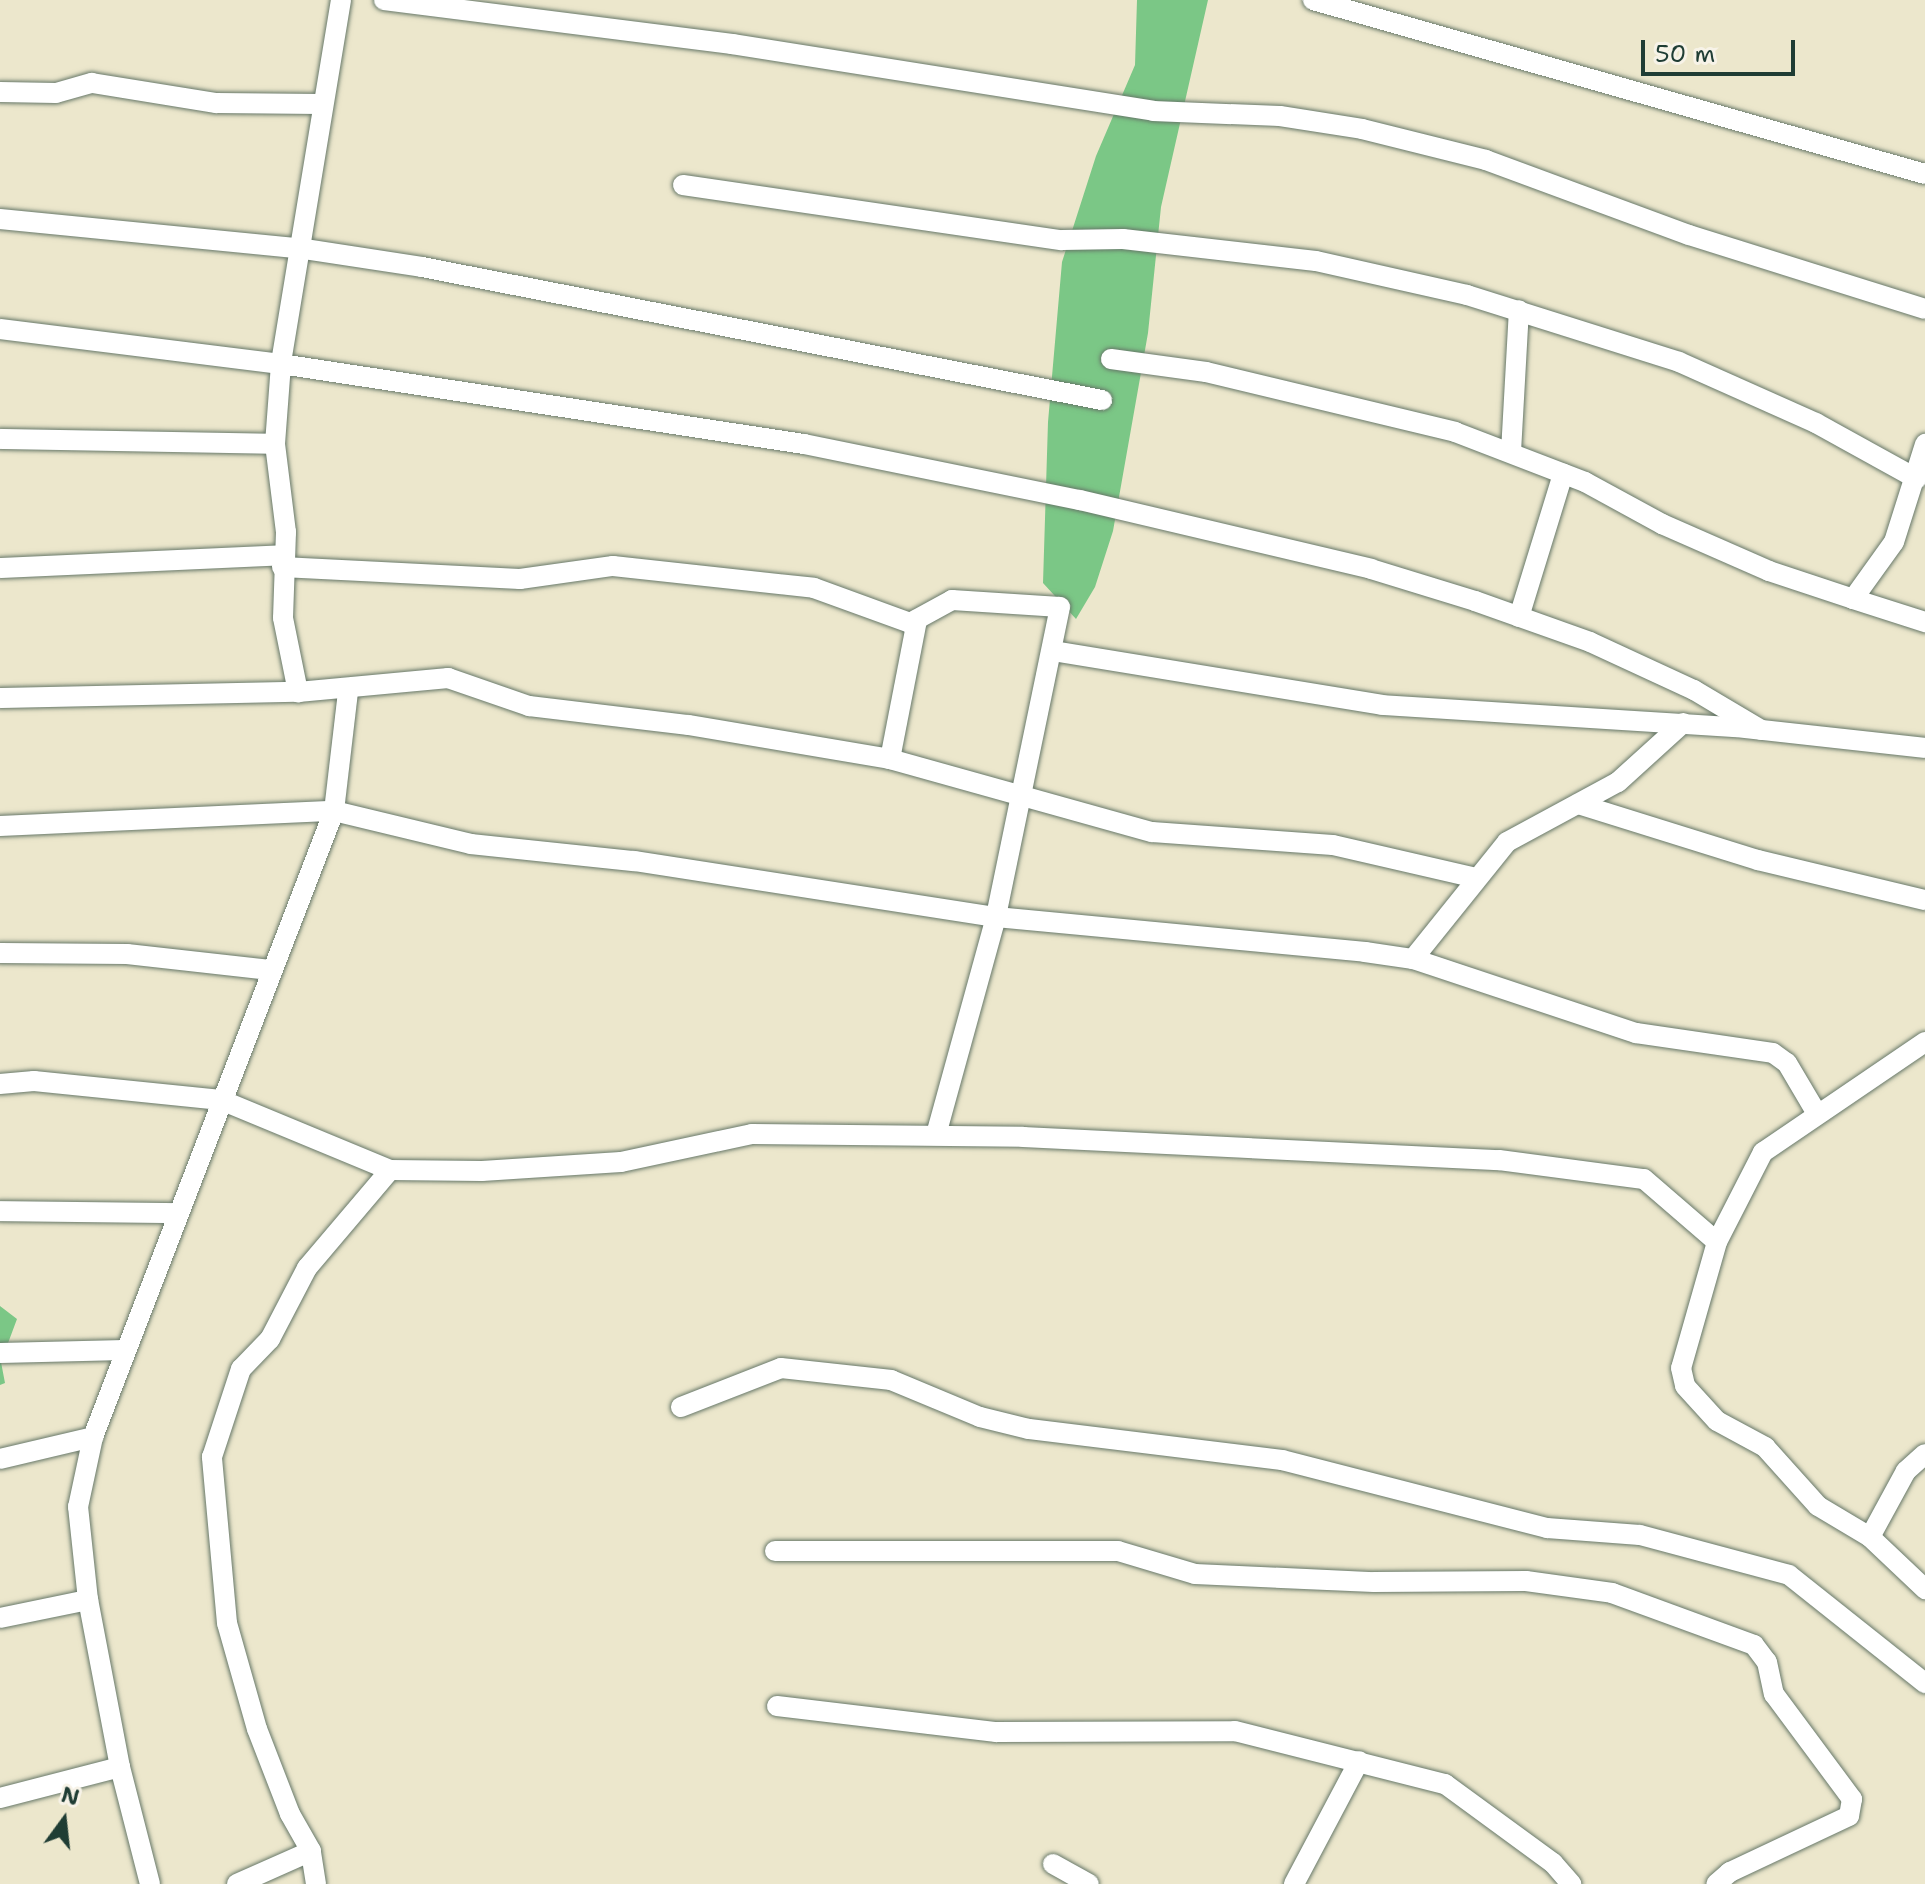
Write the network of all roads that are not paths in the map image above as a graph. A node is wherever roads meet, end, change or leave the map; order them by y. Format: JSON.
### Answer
{"nodes":[{"id":1,"x":341,"y":0,"type":"edge"},
{"id":2,"x":384,"y":0,"type":"edge"},
{"id":3,"x":1313,"y":0,"type":"edge"},
{"id":4,"x":0,"y":92,"type":"edge"},
{"id":5,"x":320,"y":104,"type":"junction"},
{"id":6,"x":1925,"y":174,"type":"edge"},
{"id":7,"x":683,"y":185,"type":"dead end"},
{"id":8,"x":0,"y":219,"type":"edge"},
{"id":9,"x":298,"y":248,"type":"junction"},
{"id":10,"x":1925,"y":309,"type":"edge"},
{"id":11,"x":1519,"y":310,"type":"junction"},
{"id":12,"x":0,"y":329,"type":"edge"},
{"id":13,"x":1111,"y":359,"type":"dead end"},
{"id":14,"x":281,"y":364,"type":"junction"},
{"id":15,"x":1102,"y":400,"type":"dead end"},
{"id":16,"x":0,"y":439,"type":"edge"},
{"id":17,"x":275,"y":444,"type":"junction"},
{"id":18,"x":1925,"y":444,"type":"edge"},
{"id":19,"x":1511,"y":452,"type":"junction"},
{"id":20,"x":1563,"y":474,"type":"junction"},
{"id":21,"x":1917,"y":479,"type":"junction"},
{"id":22,"x":283,"y":561,"type":"junction"},
{"id":23,"x":0,"y":568,"type":"edge"},
{"id":24,"x":1853,"y":599,"type":"junction"},
{"id":25,"x":1519,"y":617,"type":"junction"},
{"id":26,"x":917,"y":620,"type":"junction"},
{"id":27,"x":1925,"y":622,"type":"edge"},
{"id":28,"x":1053,"y":651,"type":"junction"},
{"id":29,"x":348,"y":691,"type":"junction"},
{"id":30,"x":298,"y":692,"type":"junction"},
{"id":31,"x":0,"y":698,"type":"edge"},
{"id":32,"x":1683,"y":723,"type":"junction"},
{"id":33,"x":1761,"y":730,"type":"junction"},
{"id":34,"x":1925,"y":748,"type":"edge"},
{"id":35,"x":890,"y":759,"type":"junction"},
{"id":36,"x":1019,"y":794,"type":"junction"},
{"id":37,"x":1578,"y":804,"type":"junction"},
{"id":38,"x":334,"y":811,"type":"junction"},
{"id":39,"x":0,"y":826,"type":"edge"},
{"id":40,"x":1476,"y":878,"type":"junction"},
{"id":41,"x":1925,"y":900,"type":"edge"},
{"id":42,"x":996,"y":917,"type":"junction"},
{"id":43,"x":0,"y":953,"type":"edge"},
{"id":44,"x":1413,"y":959,"type":"junction"},
{"id":45,"x":270,"y":970,"type":"junction"},
{"id":46,"x":1925,"y":1042,"type":"edge"},
{"id":47,"x":0,"y":1084,"type":"edge"},
{"id":48,"x":221,"y":1100,"type":"junction"},
{"id":49,"x":1816,"y":1112,"type":"junction"},
{"id":50,"x":936,"y":1135,"type":"junction"},
{"id":51,"x":390,"y":1170,"type":"junction"},
{"id":52,"x":0,"y":1211,"type":"edge"},
{"id":53,"x":176,"y":1213,"type":"junction"},
{"id":54,"x":1717,"y":1242,"type":"junction"},
{"id":55,"x":125,"y":1350,"type":"junction"},
{"id":56,"x":0,"y":1353,"type":"edge"},
{"id":57,"x":681,"y":1407,"type":"dead end"},
{"id":58,"x":93,"y":1437,"type":"junction"},
{"id":59,"x":1925,"y":1454,"type":"edge"},
{"id":60,"x":0,"y":1459,"type":"edge"},
{"id":61,"x":1870,"y":1537,"type":"junction"},
{"id":62,"x":775,"y":1551,"type":"dead end"},
{"id":63,"x":1925,"y":1589,"type":"edge"},
{"id":64,"x":88,"y":1600,"type":"junction"},
{"id":65,"x":0,"y":1618,"type":"edge"},
{"id":66,"x":1925,"y":1683,"type":"edge"},
{"id":67,"x":777,"y":1706,"type":"dead end"},
{"id":68,"x":1359,"y":1761,"type":"junction"},
{"id":69,"x":120,"y":1767,"type":"junction"},
{"id":70,"x":0,"y":1798,"type":"edge"},
{"id":71,"x":311,"y":1851,"type":"junction"},
{"id":72,"x":1053,"y":1864,"type":"dead end"},
{"id":73,"x":150,"y":1884,"type":"edge"},
{"id":74,"x":237,"y":1884,"type":"edge"},
{"id":75,"x":316,"y":1884,"type":"edge"},
{"id":76,"x":1089,"y":1884,"type":"edge"},
{"id":77,"x":1294,"y":1884,"type":"edge"},
{"id":78,"x":1571,"y":1884,"type":"edge"},
{"id":79,"x":1716,"y":1884,"type":"edge"}],
"edges":[{"from":1,"to":5,"type":"street"},
{"from":2,"to":10,"type":"street"},
{"from":3,"to":6,"type":"street"},
{"from":4,"to":5,"type":"street"},
{"from":5,"to":9,"type":"street"},
{"from":7,"to":11,"type":"street"},
{"from":8,"to":9,"type":"street"},
{"from":9,"to":14,"type":"street"},
{"from":9,"to":15,"type":"street"},
{"from":11,"to":19,"type":"street"},
{"from":11,"to":21,"type":"street"},
{"from":12,"to":14,"type":"street"},
{"from":13,"to":19,"type":"street"},
{"from":14,"to":17,"type":"street"},
{"from":14,"to":25,"type":"street"},
{"from":16,"to":17,"type":"street"},
{"from":17,"to":22,"type":"street"},
{"from":18,"to":21,"type":"street"},
{"from":19,"to":20,"type":"street"},
{"from":20,"to":24,"type":"street"},
{"from":20,"to":25,"type":"street"},
{"from":21,"to":24,"type":"street"},
{"from":22,"to":23,"type":"street"},
{"from":22,"to":26,"type":"street"},
{"from":22,"to":30,"type":"street"},
{"from":24,"to":27,"type":"street"},
{"from":25,"to":33,"type":"street"},
{"from":26,"to":28,"type":"street"},
{"from":26,"to":35,"type":"street"},
{"from":28,"to":32,"type":"street"},
{"from":28,"to":36,"type":"street"},
{"from":29,"to":30,"type":"street"},
{"from":29,"to":35,"type":"street"},
{"from":29,"to":38,"type":"street"},
{"from":30,"to":31,"type":"street"},
{"from":32,"to":33,"type":"street"},
{"from":32,"to":37,"type":"street"},
{"from":33,"to":34,"type":"street"},
{"from":35,"to":36,"type":"street"},
{"from":36,"to":40,"type":"street"},
{"from":36,"to":42,"type":"street"},
{"from":37,"to":40,"type":"street"},
{"from":37,"to":41,"type":"street"},
{"from":38,"to":39,"type":"street"},
{"from":38,"to":42,"type":"street"},
{"from":38,"to":45,"type":"street"},
{"from":40,"to":44,"type":"street"},
{"from":42,"to":44,"type":"street"},
{"from":42,"to":50,"type":"street"},
{"from":43,"to":45,"type":"street"},
{"from":44,"to":49,"type":"street"},
{"from":45,"to":48,"type":"street"},
{"from":46,"to":49,"type":"street"},
{"from":47,"to":48,"type":"street"},
{"from":48,"to":51,"type":"street"},
{"from":48,"to":53,"type":"street"},
{"from":49,"to":54,"type":"street"},
{"from":50,"to":51,"type":"street"},
{"from":50,"to":54,"type":"street"},
{"from":51,"to":71,"type":"street"},
{"from":52,"to":53,"type":"street"},
{"from":53,"to":55,"type":"street"},
{"from":54,"to":61,"type":"street"},
{"from":55,"to":56,"type":"street"},
{"from":55,"to":58,"type":"street"},
{"from":57,"to":66,"type":"street"},
{"from":58,"to":60,"type":"street"},
{"from":58,"to":64,"type":"street"},
{"from":59,"to":61,"type":"street"},
{"from":61,"to":63,"type":"street"},
{"from":62,"to":79,"type":"street"},
{"from":64,"to":65,"type":"street"},
{"from":64,"to":69,"type":"street"},
{"from":67,"to":68,"type":"street"},
{"from":68,"to":77,"type":"street"},
{"from":68,"to":78,"type":"street"},
{"from":69,"to":70,"type":"street"},
{"from":69,"to":73,"type":"street"},
{"from":71,"to":74,"type":"street"},
{"from":71,"to":75,"type":"street"},
{"from":72,"to":76,"type":"street"}]}
